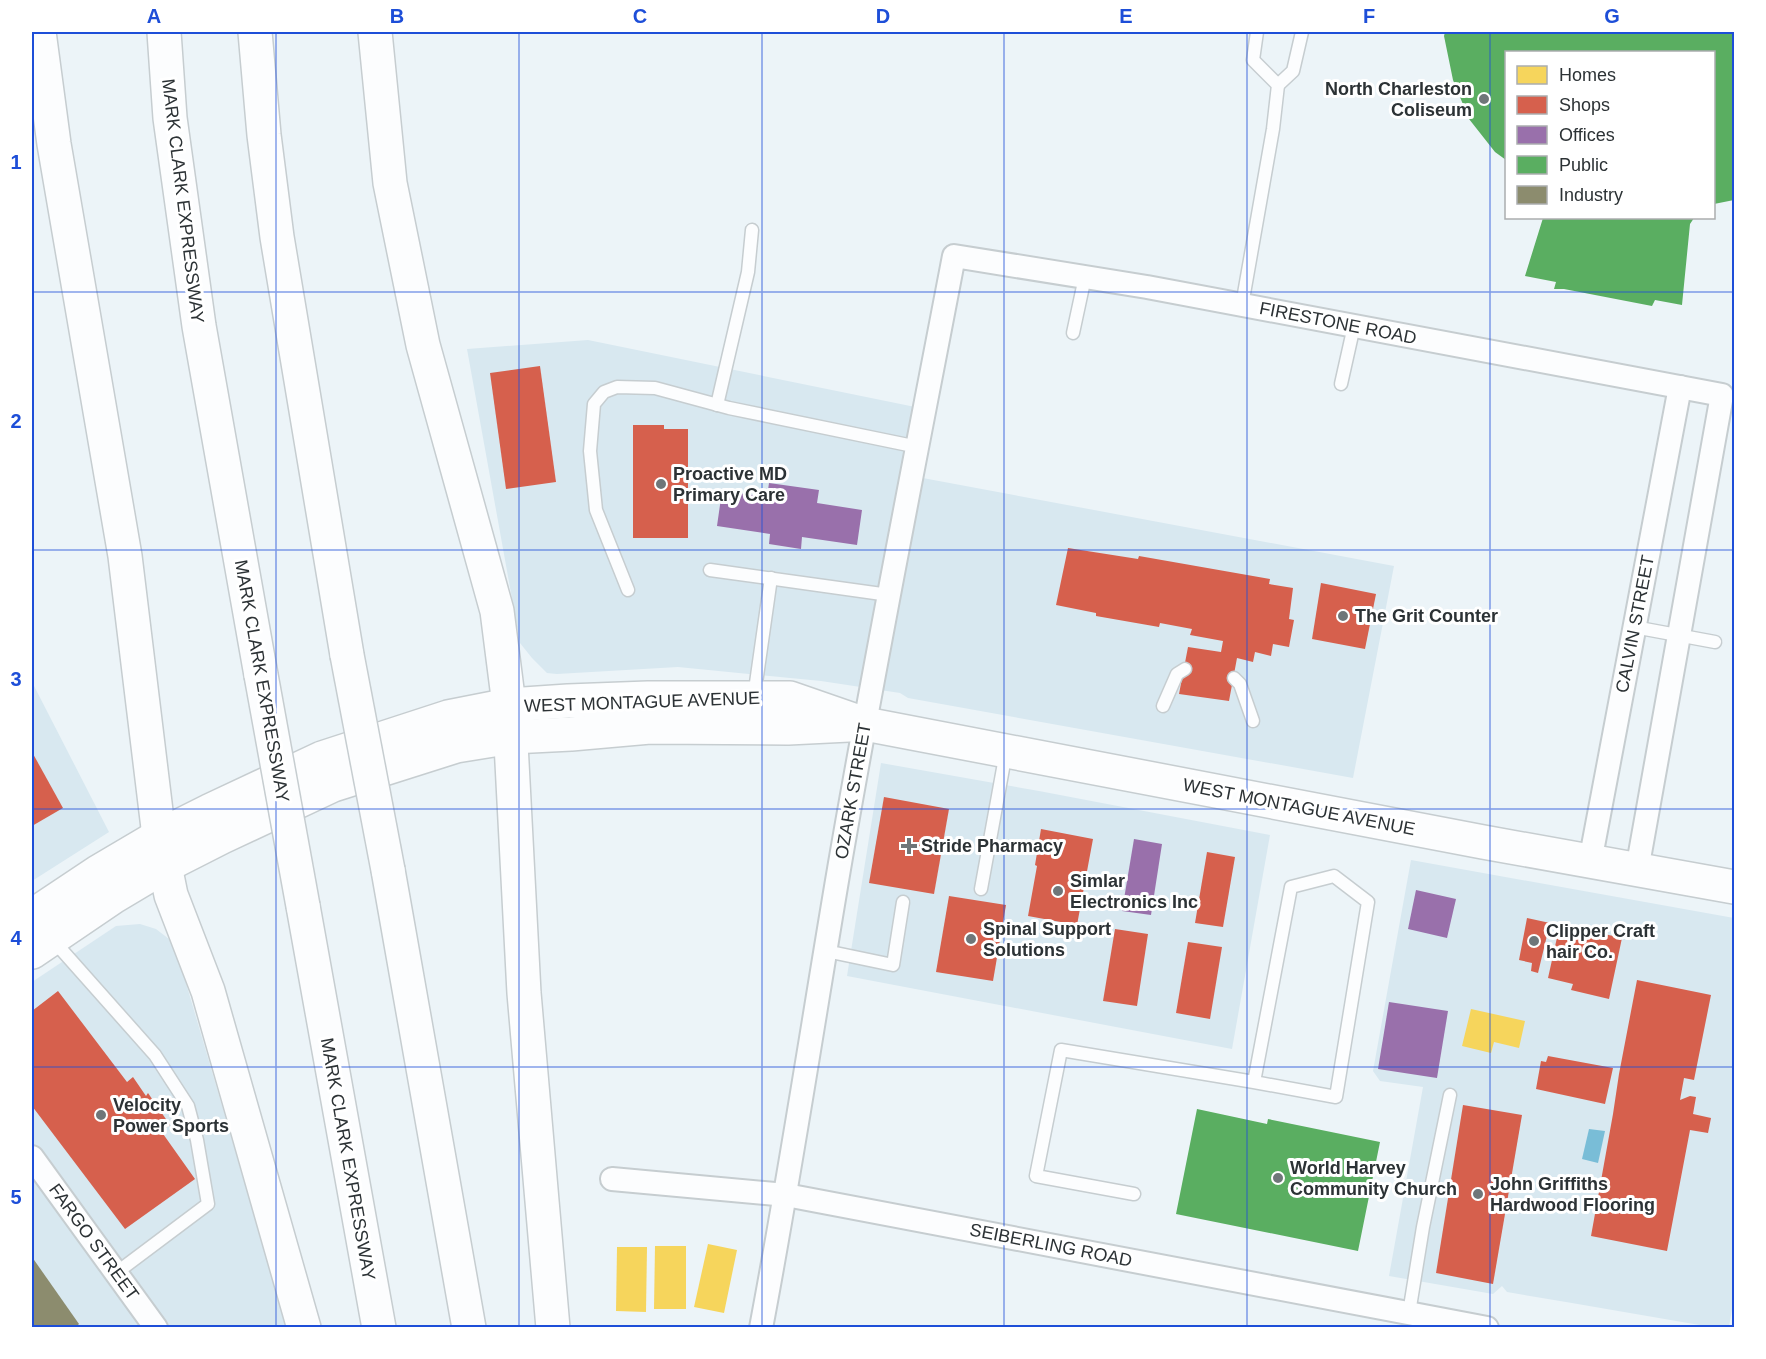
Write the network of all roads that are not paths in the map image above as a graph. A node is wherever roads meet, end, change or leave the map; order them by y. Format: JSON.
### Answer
{"nodes":[{"id":1,"x":39,"y":32,"type":"edge"},
{"id":2,"x":164,"y":32,"type":"edge"},
{"id":3,"x":255,"y":32,"type":"edge"},
{"id":4,"x":375,"y":32,"type":"edge"},
{"id":5,"x":1257,"y":32,"type":"edge"},
{"id":6,"x":1302,"y":32,"type":"edge"},
{"id":7,"x":1278,"y":85,"type":"junction"},
{"id":8,"x":752,"y":230,"type":"dead end"},
{"id":9,"x":954,"y":256,"type":"joint"},
{"id":10,"x":1085,"y":277,"type":"junction"},
{"id":11,"x":1242,"y":305,"type":"junction"},
{"id":12,"x":1354,"y":326,"type":"junction"},
{"id":13,"x":1073,"y":333,"type":"dead end"},
{"id":14,"x":1341,"y":384,"type":"dead end"},
{"id":15,"x":1680,"y":387,"type":"junction"},
{"id":16,"x":1730,"y":395,"type":"edge"},
{"id":17,"x":717,"y":405,"type":"junction"},
{"id":18,"x":918,"y":447,"type":"junction"},
{"id":19,"x":710,"y":570,"type":"dead end"},
{"id":20,"x":771,"y":578,"type":"junction"},
{"id":21,"x":628,"y":590,"type":"dead end"},
{"id":22,"x":889,"y":595,"type":"junction"},
{"id":23,"x":1634,"y":627,"type":"junction"},
{"id":24,"x":1679,"y":635,"type":"junction"},
{"id":25,"x":1715,"y":642,"type":"dead end"},
{"id":26,"x":1185,"y":669,"type":"dead end"},
{"id":27,"x":1234,"y":678,"type":"dead end"},
{"id":28,"x":754,"y":698,"type":"junction"},
{"id":29,"x":1163,"y":706,"type":"dead end"},
{"id":30,"x":510,"y":721,"type":"junction"},
{"id":31,"x":1253,"y":721,"type":"dead end"},
{"id":32,"x":865,"y":724,"type":"junction"},
{"id":33,"x":1006,"y":751,"type":"junction"},
{"id":34,"x":162,"y":851,"type":"junction"},
{"id":35,"x":1590,"y":862,"type":"junction"},
{"id":36,"x":1636,"y":870,"type":"junction"},
{"id":37,"x":1734,"y":887,"type":"edge"},
{"id":38,"x":981,"y":890,"type":"dead end"},
{"id":39,"x":903,"y":902,"type":"dead end"},
{"id":40,"x":38,"y":926,"type":"edge"},
{"id":41,"x":826,"y":951,"type":"junction"},
{"id":42,"x":1254,"y":1082,"type":"junction"},
{"id":43,"x":1450,"y":1095,"type":"dead end"},
{"id":44,"x":32,"y":1157,"type":"edge"},
{"id":45,"x":612,"y":1179,"type":"dead end"},
{"id":46,"x":1134,"y":1194,"type":"dead end"},
{"id":47,"x":786,"y":1195,"type":"junction"},
{"id":48,"x":116,"y":1273,"type":"junction"},
{"id":49,"x":1409,"y":1312,"type":"junction"},
{"id":50,"x":156,"y":1328,"type":"edge"},
{"id":51,"x":304,"y":1328,"type":"edge"},
{"id":52,"x":379,"y":1328,"type":"edge"},
{"id":53,"x":469,"y":1328,"type":"edge"},
{"id":54,"x":553,"y":1328,"type":"edge"},
{"id":55,"x":761,"y":1328,"type":"edge"},
{"id":56,"x":1487,"y":1328,"type":"edge"}],
"edges":[{"from":1,"to":34,"type":"main road"},
{"from":2,"to":52,"type":"main road","name":"MARK CLARK EXPRESSWAY","bridge":true},
{"from":3,"to":53,"type":"main road","bridge":true},
{"from":4,"to":30,"type":"main road"},
{"from":5,"to":7,"type":"lane"},
{"from":6,"to":7,"type":"lane"},
{"from":7,"to":11,"type":"lane"},
{"from":8,"to":17,"type":"lane"},
{"from":9,"to":10,"type":"street","name":"FIRESTONE ROAD"},
{"from":9,"to":18,"type":"street","name":"OZARK STREET"},
{"from":10,"to":11,"type":"street","name":"FIRESTONE ROAD"},
{"from":10,"to":13,"type":"lane"},
{"from":11,"to":12,"type":"street","name":"FIRESTONE ROAD"},
{"from":12,"to":14,"type":"lane"},
{"from":12,"to":15,"type":"street","name":"FIRESTONE ROAD"},
{"from":15,"to":16,"type":"street","name":"FIRESTONE ROAD"},
{"from":15,"to":23,"type":"street","name":"CALVIN STREET"},
{"from":16,"to":24,"type":"street"},
{"from":17,"to":18,"type":"lane"},
{"from":17,"to":21,"type":"lane"},
{"from":18,"to":22,"type":"street","name":"OZARK STREET"},
{"from":19,"to":20,"type":"lane"},
{"from":20,"to":22,"type":"lane"},
{"from":20,"to":28,"type":"lane"},
{"from":22,"to":32,"type":"street","name":"OZARK STREET"},
{"from":23,"to":24,"type":"lane"},
{"from":23,"to":35,"type":"street","name":"CALVIN STREET"},
{"from":24,"to":25,"type":"lane"},
{"from":24,"to":36,"type":"street"},
{"from":26,"to":29,"type":"lane"},
{"from":27,"to":31,"type":"lane"},
{"from":28,"to":30,"type":"main road","name":"WEST MONTAGUE AVENUE"},
{"from":28,"to":32,"type":"main road","name":"WEST MONTAGUE AVENUE"},
{"from":30,"to":32,"type":"main road","name":"WEST MONTAGUE AVENUE"},
{"from":30,"to":34,"type":"main road","name":"WEST MONTAGUE AVENUE"},
{"from":30,"to":54,"type":"main road"},
{"from":32,"to":33,"type":"main road","name":"WEST MONTAGUE AVENUE"},
{"from":32,"to":41,"type":"street","name":"OZARK STREET"},
{"from":33,"to":35,"type":"main road","name":"WEST MONTAGUE AVENUE"},
{"from":33,"to":38,"type":"lane"},
{"from":34,"to":40,"type":"main road","name":"WEST MONTAGUE AVENUE"},
{"from":34,"to":51,"type":"main road"},
{"from":35,"to":36,"type":"main road","name":"WEST MONTAGUE AVENUE"},
{"from":36,"to":37,"type":"main road","name":"WEST MONTAGUE AVENUE"},
{"from":39,"to":41,"type":"lane"},
{"from":40,"to":48,"type":"lane"},
{"from":41,"to":47,"type":"street","name":"OZARK STREET"},
{"from":42,"to":42,"type":"lane"},
{"from":42,"to":46,"type":"lane"},
{"from":43,"to":49,"type":"lane"},
{"from":44,"to":48,"type":"street","name":"FARGO STREET"},
{"from":45,"to":47,"type":"street","name":"SEIBERLING ROAD"},
{"from":47,"to":49,"type":"street","name":"SEIBERLING ROAD"},
{"from":47,"to":55,"type":"street","name":"OZARK STREET"},
{"from":48,"to":50,"type":"street","name":"FARGO STREET"},
{"from":49,"to":56,"type":"street","name":"SEIBERLING ROAD"}]}
